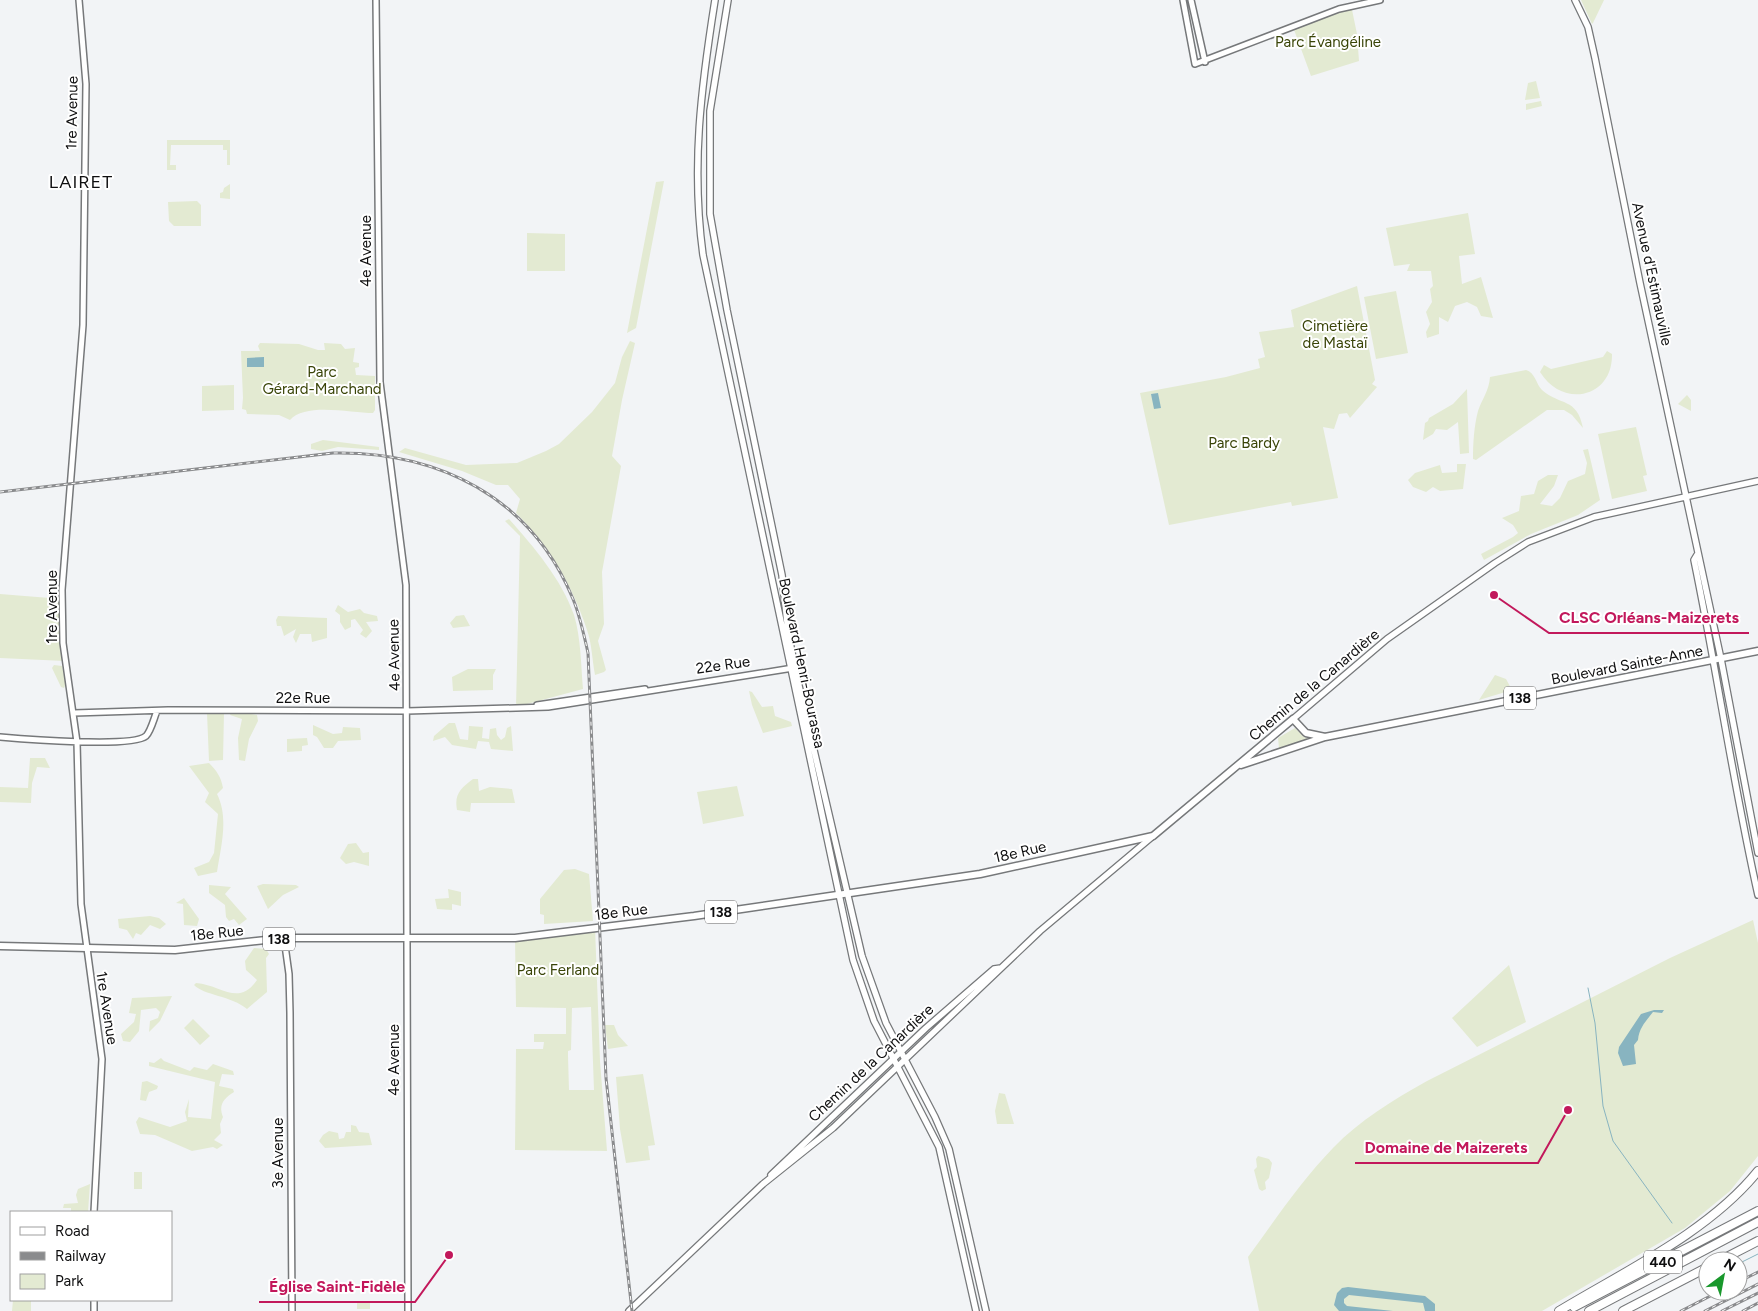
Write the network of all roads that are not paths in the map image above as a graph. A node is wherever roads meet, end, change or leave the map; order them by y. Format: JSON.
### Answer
{"nodes":[{"id":1,"x":79,"y":0,"type":"edge"},
{"id":2,"x":376,"y":0,"type":"edge"},
{"id":3,"x":715,"y":0,"type":"edge"},
{"id":4,"x":728,"y":0,"type":"edge"},
{"id":5,"x":1183,"y":0,"type":"edge"},
{"id":6,"x":1192,"y":0,"type":"edge"},
{"id":7,"x":1380,"y":0,"type":"edge"},
{"id":8,"x":1575,"y":0,"type":"edge"},
{"id":9,"x":1205,"y":62,"type":"junction"},
{"id":10,"x":1758,"y":481,"type":"edge"},
{"id":11,"x":1686,"y":496,"type":"junction"},
{"id":12,"x":1758,"y":651,"type":"edge"},
{"id":13,"x":1718,"y":660,"type":"junction"},
{"id":14,"x":792,"y":668,"type":"junction"},
{"id":15,"x":407,"y":711,"type":"junction"},
{"id":16,"x":157,"y":712,"type":"junction"},
{"id":17,"x":74,"y":713,"type":"junction"},
{"id":18,"x":1293,"y":719,"type":"junction"},
{"id":19,"x":0,"y":737,"type":"edge"},
{"id":20,"x":1325,"y":737,"type":"junction"},
{"id":21,"x":77,"y":742,"type":"junction"},
{"id":22,"x":1237,"y":766,"type":"junction"},
{"id":23,"x":1153,"y":836,"type":"junction"},
{"id":24,"x":1758,"y":853,"type":"edge"},
{"id":25,"x":848,"y":893,"type":"junction"},
{"id":26,"x":839,"y":894,"type":"junction"},
{"id":27,"x":1758,"y":895,"type":"edge"},
{"id":28,"x":284,"y":938,"type":"junction"},
{"id":29,"x":407,"y":938,"type":"junction"},
{"id":30,"x":0,"y":946,"type":"edge"},
{"id":31,"x":85,"y":948,"type":"junction"},
{"id":32,"x":1002,"y":967,"type":"junction"},
{"id":33,"x":900,"y":1052,"type":"junction"},
{"id":34,"x":893,"y":1059,"type":"junction"},
{"id":35,"x":905,"y":1061,"type":"junction"},
{"id":36,"x":898,"y":1068,"type":"junction"},
{"id":37,"x":1758,"y":1170,"type":"edge"},
{"id":38,"x":763,"y":1184,"type":"junction"},
{"id":39,"x":94,"y":1211,"type":"edge"},
{"id":40,"x":1758,"y":1211,"type":"edge"},
{"id":41,"x":1758,"y":1222,"type":"edge"},
{"id":42,"x":1758,"y":1241,"type":"edge"},
{"id":43,"x":1738,"y":1251,"type":"edge"},
{"id":44,"x":1698,"y":1272,"type":"edge"},
{"id":45,"x":292,"y":1311,"type":"edge"},
{"id":46,"x":408,"y":1311,"type":"edge"},
{"id":47,"x":629,"y":1311,"type":"edge"},
{"id":48,"x":976,"y":1311,"type":"edge"},
{"id":49,"x":986,"y":1311,"type":"edge"},
{"id":50,"x":1559,"y":1311,"type":"edge"},
{"id":51,"x":1567,"y":1311,"type":"edge"},
{"id":52,"x":1589,"y":1311,"type":"edge"},
{"id":53,"x":1623,"y":1311,"type":"edge"}],
"edges":[{"from":1,"to":17,"type":"street","name":"1re Avenue"},
{"from":2,"to":15,"type":"street","name":"4e Avenue"},
{"from":3,"to":14,"type":"main road","name":"Boulevard Henri-Bourassa"},
{"from":4,"to":14,"type":"main road","name":"Boulevard Henri-Bourassa"},
{"from":5,"to":9,"type":"street"},
{"from":6,"to":9,"type":"street"},
{"from":7,"to":9,"type":"street"},
{"from":8,"to":11,"type":"main road","name":"Avenue d'Estimauville"},
{"from":10,"to":11,"type":"main road","name":"Chemin de la Canardière"},
{"from":11,"to":13,"type":"main road","name":"Avenue d'Estimauville"},
{"from":11,"to":18,"type":"main road","name":"Chemin de la Canardière"},
{"from":12,"to":13,"type":"main road","name":"Boulevard Sainte-Anne","number":"138"},
{"from":13,"to":20,"type":"main road","name":"Boulevard Sainte-Anne","number":"138"},
{"from":13,"to":24,"type":"main road","name":"Avenue d'Estimauville"},
{"from":13,"to":27,"type":"main road","name":"Avenue d'Estimauville"},
{"from":14,"to":15,"type":"street","name":"22e Rue"},
{"from":14,"to":25,"type":"main road","name":"Boulevard Henri-Bourassa"},
{"from":14,"to":26,"type":"main road","name":"Boulevard Henri-Bourassa"},
{"from":15,"to":16,"type":"street","name":"22e Rue"},
{"from":15,"to":29,"type":"street","name":"4e Avenue"},
{"from":16,"to":17,"type":"street","name":"22e Rue"},
{"from":16,"to":21,"type":"street"},
{"from":17,"to":21,"type":"street","name":"1re Avenue"},
{"from":18,"to":20,"type":"main road"},
{"from":18,"to":22,"type":"main road","name":"Chemin de la Canardière","number":"138"},
{"from":19,"to":21,"type":"street"},
{"from":20,"to":22,"type":"main road","name":"Boulevard Sainte-Anne","number":"138"},
{"from":21,"to":31,"type":"street","name":"1re Avenue"},
{"from":22,"to":23,"type":"main road","name":"Chemin de la Canardière","number":"138"},
{"from":23,"to":25,"type":"main road","name":"18e Rue","number":"138"},
{"from":23,"to":32,"type":"main road","name":"Chemin de la Canardière"},
{"from":25,"to":26,"type":"main road","name":"18e Rue","number":"138"},
{"from":25,"to":33,"type":"main road","name":"Boulevard Henri-Bourassa"},
{"from":26,"to":29,"type":"main road","name":"18e Rue","number":"138"},
{"from":26,"to":34,"type":"main road","name":"Boulevard Henri-Bourassa"},
{"from":28,"to":29,"type":"main road","name":"18e Rue","number":"138"},
{"from":28,"to":31,"type":"main road","name":"18e Rue","number":"138"},
{"from":28,"to":45,"type":"street","name":"3e Avenue"},
{"from":29,"to":46,"type":"street","name":"4e Avenue"},
{"from":30,"to":31,"type":"main road","number":"138"},
{"from":31,"to":39,"type":"street","name":"1re Avenue"},
{"from":32,"to":33,"type":"main road","name":"Chemin de la Canardière"},
{"from":32,"to":35,"type":"main road","name":"Chemin de la Canardière"},
{"from":33,"to":34,"type":"main road","name":"Chemin de la Canardière"},
{"from":33,"to":35,"type":"main road","name":"Boulevard Henri-Bourassa"},
{"from":34,"to":36,"type":"main road","name":"Boulevard Henri-Bourassa"},
{"from":34,"to":38,"type":"main road","name":"Chemin de la Canardière"},
{"from":35,"to":36,"type":"main road","name":"Chemin de la Canardière"},
{"from":35,"to":49,"type":"main road","name":"Boulevard Henri-Bourassa"},
{"from":36,"to":38,"type":"main road","name":"Chemin de la Canardière"},
{"from":36,"to":48,"type":"main road","name":"Boulevard Henri-Bourassa"},
{"from":37,"to":50,"type":"highway"},
{"from":38,"to":47,"type":"main road","name":"Chemin de la Canardière"},
{"from":40,"to":51,"type":"highway","number":"440"},
{"from":41,"to":52,"type":"highway","number":"440"},
{"from":42,"to":43,"type":"highway"},
{"from":44,"to":53,"type":"highway"}]}
